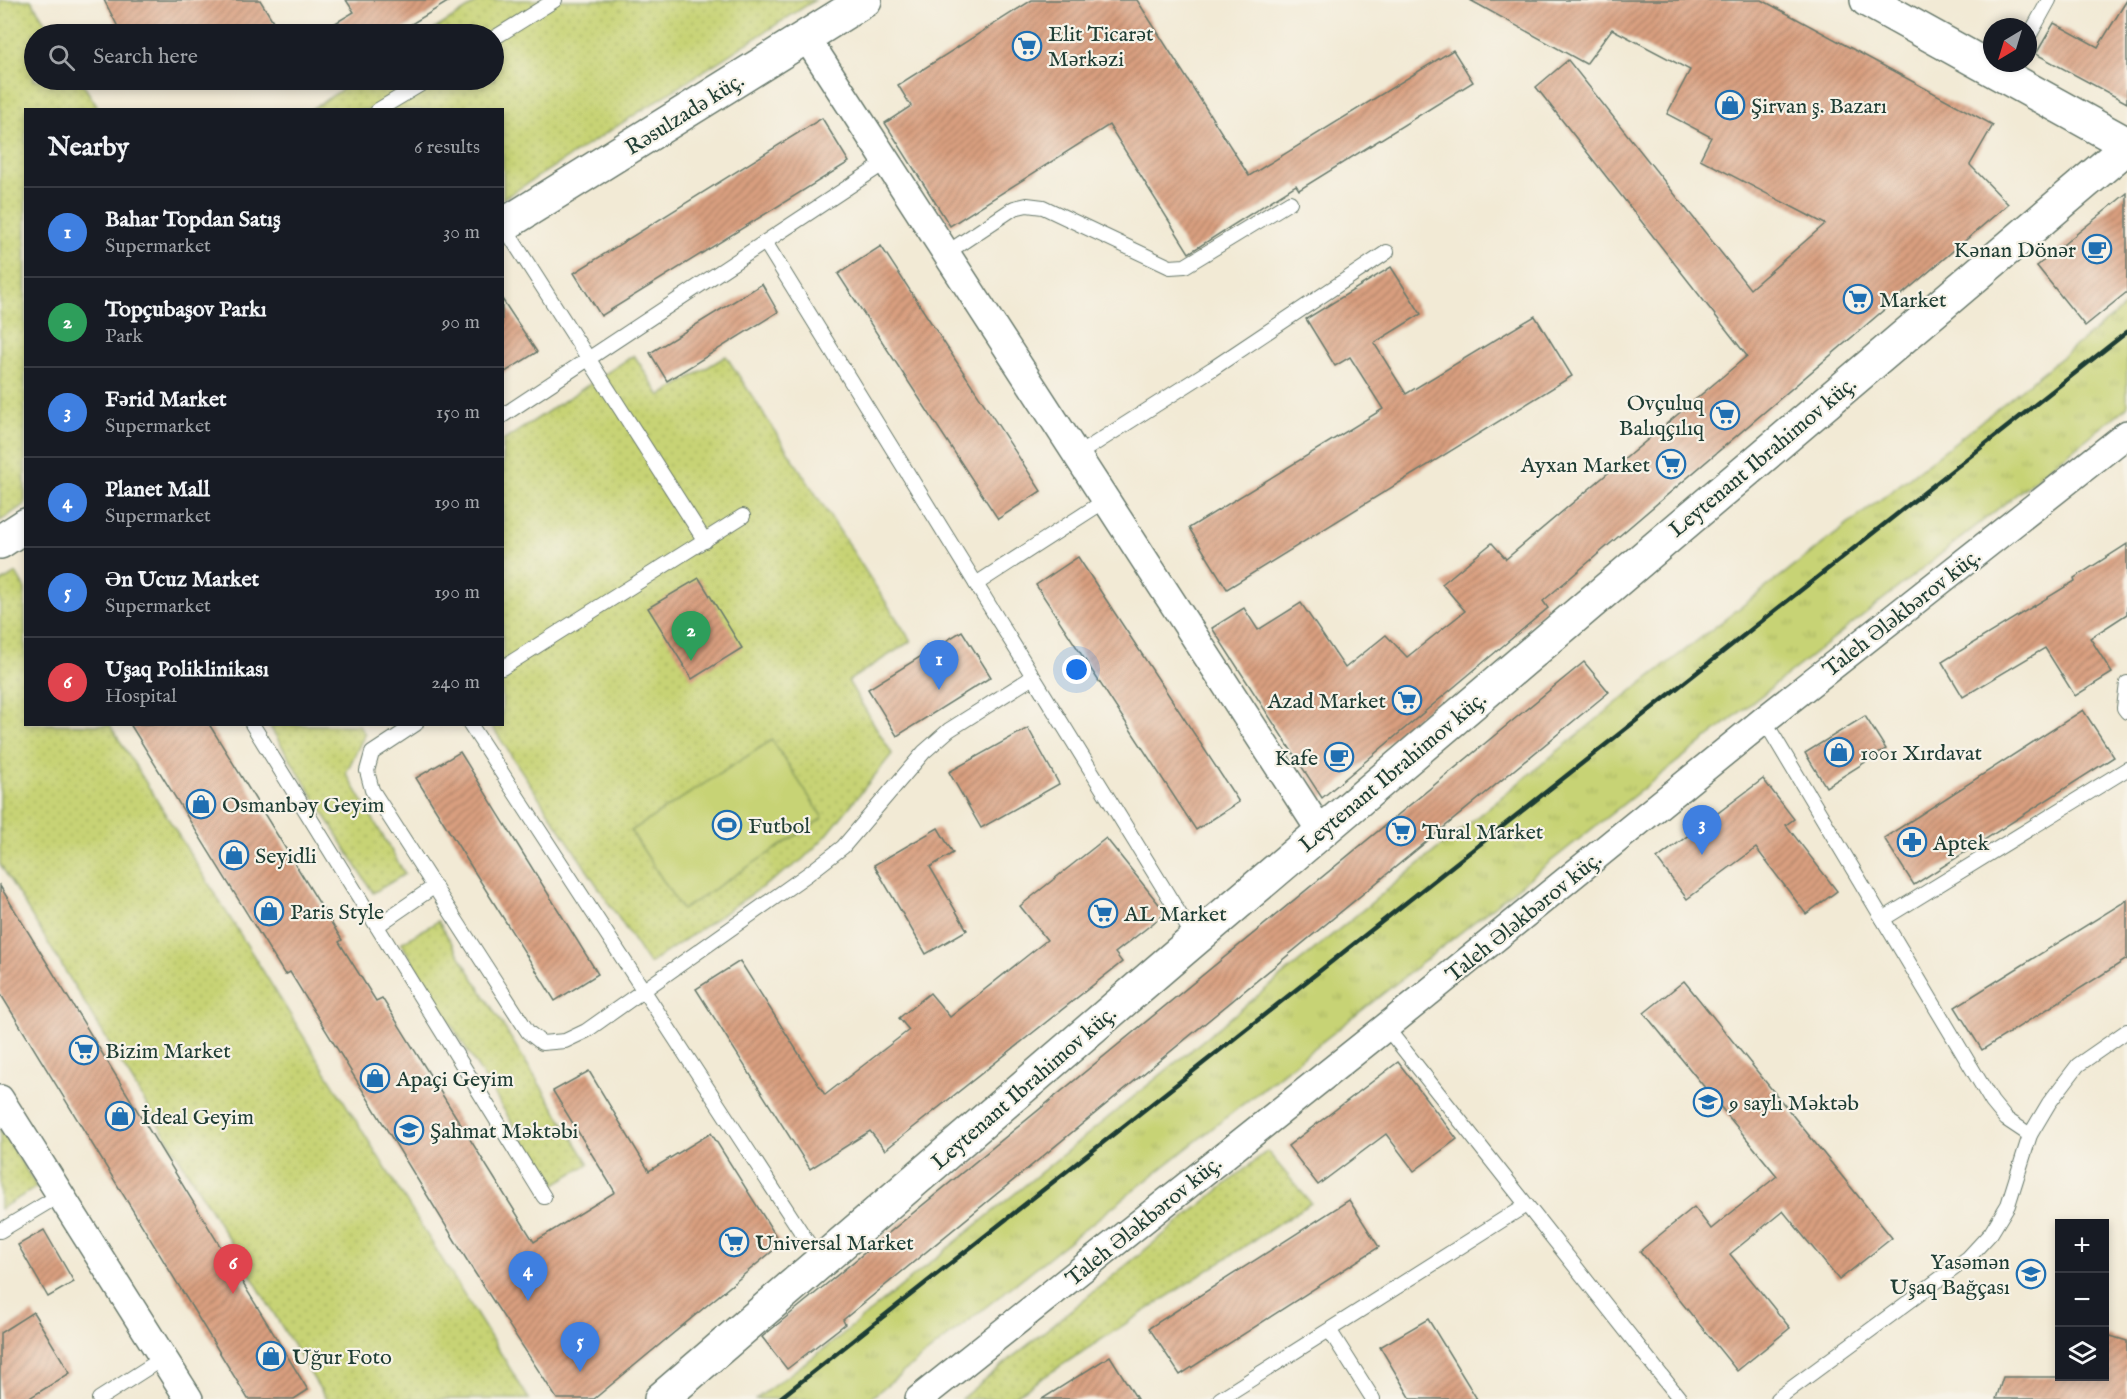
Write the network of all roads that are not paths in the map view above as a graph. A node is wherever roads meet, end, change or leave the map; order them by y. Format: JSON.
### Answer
{"nodes":[{"id":1,"x":555,"y":0,"type":"edge"},
{"id":2,"x":865,"y":0,"type":"edge"},
{"id":3,"x":1867,"y":0,"type":"edge"},
{"id":4,"x":2049,"y":0,"type":"edge"},
{"id":5,"x":2037,"y":22,"type":"edge"},
{"id":6,"x":504,"y":32,"type":"edge"},
{"id":7,"x":806,"y":37,"type":"junction"},
{"id":8,"x":1983,"y":56,"type":"edge"},
{"id":9,"x":2014,"y":72,"type":"edge"},
{"id":10,"x":411,"y":90,"type":"edge"},
{"id":11,"x":381,"y":108,"type":"edge"},
{"id":12,"x":2127,"y":145,"type":"edge"},
{"id":13,"x":886,"y":162,"type":"junction"},
{"id":14,"x":1290,"y":202,"type":"dead end"},
{"id":15,"x":504,"y":225,"type":"edge"},
{"id":16,"x":504,"y":228,"type":"edge"},
{"id":17,"x":765,"y":242,"type":"junction"},
{"id":18,"x":1388,"y":252,"type":"dead end"},
{"id":19,"x":945,"y":254,"type":"junction"},
{"id":20,"x":586,"y":360,"type":"junction"},
{"id":21,"x":504,"y":415,"type":"edge"},
{"id":22,"x":2127,"y":434,"type":"edge"},
{"id":23,"x":1077,"y":455,"type":"junction"},
{"id":24,"x":1106,"y":500,"type":"junction"},
{"id":25,"x":742,"y":516,"type":"dead end"},
{"id":26,"x":24,"y":526,"type":"edge"},
{"id":27,"x":705,"y":541,"type":"junction"},
{"id":28,"x":0,"y":542,"type":"edge"},
{"id":29,"x":976,"y":584,"type":"junction"},
{"id":30,"x":504,"y":668,"type":"edge"},
{"id":31,"x":1033,"y":676,"type":"junction"},
{"id":32,"x":2127,"y":683,"type":"edge"},
{"id":33,"x":2127,"y":712,"type":"edge"},
{"id":34,"x":1764,"y":720,"type":"junction"},
{"id":35,"x":253,"y":726,"type":"edge"},
{"id":36,"x":413,"y":726,"type":"edge"},
{"id":37,"x":471,"y":726,"type":"edge"},
{"id":38,"x":2127,"y":769,"type":"edge"},
{"id":39,"x":1321,"y":832,"type":"junction"},
{"id":40,"x":435,"y":886,"type":"junction"},
{"id":41,"x":1883,"y":919,"type":"junction"},
{"id":42,"x":377,"y":926,"type":"junction"},
{"id":43,"x":1195,"y":939,"type":"junction"},
{"id":44,"x":644,"y":991,"type":"junction"},
{"id":45,"x":1386,"y":1027,"type":"junction"},
{"id":46,"x":2127,"y":1031,"type":"edge"},
{"id":47,"x":0,"y":1099,"type":"edge"},
{"id":48,"x":2030,"y":1135,"type":"junction"},
{"id":49,"x":60,"y":1195,"type":"junction"},
{"id":50,"x":544,"y":1197,"type":"dead end"},
{"id":51,"x":1526,"y":1205,"type":"junction"},
{"id":52,"x":0,"y":1231,"type":"edge"},
{"id":53,"x":820,"y":1261,"type":"junction"},
{"id":54,"x":1330,"y":1331,"type":"junction"},
{"id":55,"x":164,"y":1358,"type":"junction"},
{"id":56,"x":99,"y":1399,"type":"edge"},
{"id":57,"x":189,"y":1399,"type":"edge"},
{"id":58,"x":661,"y":1399,"type":"edge"},
{"id":59,"x":919,"y":1399,"type":"edge"},
{"id":60,"x":1220,"y":1399,"type":"edge"},
{"id":61,"x":1373,"y":1399,"type":"edge"},
{"id":62,"x":1680,"y":1399,"type":"edge"},
{"id":63,"x":1778,"y":1399,"type":"edge"}],
"edges":[{"from":1,"to":6,"type":"lane"},
{"from":2,"to":7,"type":"street","name":"Rəsulzadə küç."},
{"from":3,"to":8,"type":"street"},
{"from":4,"to":5,"type":"lane"},
{"from":7,"to":13,"type":"street"},
{"from":7,"to":15,"type":"street","name":"Rəsulzadə küç."},
{"from":9,"to":12,"type":"street"},
{"from":10,"to":11,"type":"lane"},
{"from":12,"to":39,"type":"street","name":"Leytenant Ibrahimov küç."},
{"from":13,"to":17,"type":"lane"},
{"from":13,"to":19,"type":"street"},
{"from":14,"to":19,"type":"lane"},
{"from":16,"to":20,"type":"lane"},
{"from":17,"to":20,"type":"lane"},
{"from":17,"to":29,"type":"lane"},
{"from":18,"to":23,"type":"lane"},
{"from":19,"to":23,"type":"street"},
{"from":20,"to":21,"type":"lane"},
{"from":20,"to":27,"type":"lane"},
{"from":22,"to":34,"type":"street","name":"Taleh Ələkbərov küç."},
{"from":23,"to":24,"type":"street"},
{"from":24,"to":29,"type":"lane"},
{"from":24,"to":39,"type":"street"},
{"from":25,"to":27,"type":"lane"},
{"from":26,"to":28,"type":"street"},
{"from":27,"to":30,"type":"lane"},
{"from":29,"to":31,"type":"lane"},
{"from":31,"to":43,"type":"lane"},
{"from":31,"to":44,"type":"lane"},
{"from":32,"to":33,"type":"lane"},
{"from":34,"to":41,"type":"lane"},
{"from":34,"to":45,"type":"street","name":"Taleh Ələkbərov küç."},
{"from":35,"to":42,"type":"lane"},
{"from":36,"to":40,"type":"lane"},
{"from":37,"to":44,"type":"lane"},
{"from":38,"to":41,"type":"lane"},
{"from":39,"to":43,"type":"street","name":"Leytenant Ibrahimov küç."},
{"from":40,"to":42,"type":"lane"},
{"from":40,"to":44,"type":"lane"},
{"from":41,"to":48,"type":"lane"},
{"from":42,"to":50,"type":"lane"},
{"from":43,"to":53,"type":"street","name":"Leytenant Ibrahimov küç."},
{"from":44,"to":53,"type":"lane"},
{"from":45,"to":51,"type":"lane"},
{"from":45,"to":59,"type":"street","name":"Taleh Ələkbərov küç."},
{"from":46,"to":48,"type":"lane"},
{"from":47,"to":49,"type":"street"},
{"from":48,"to":63,"type":"lane"},
{"from":49,"to":52,"type":"lane"},
{"from":49,"to":55,"type":"street"},
{"from":51,"to":54,"type":"lane"},
{"from":51,"to":62,"type":"lane"},
{"from":53,"to":58,"type":"street","name":"Leytenant Ibrahimov küç."},
{"from":54,"to":60,"type":"lane"},
{"from":54,"to":61,"type":"lane"},
{"from":55,"to":56,"type":"lane"},
{"from":55,"to":57,"type":"street"}]}
